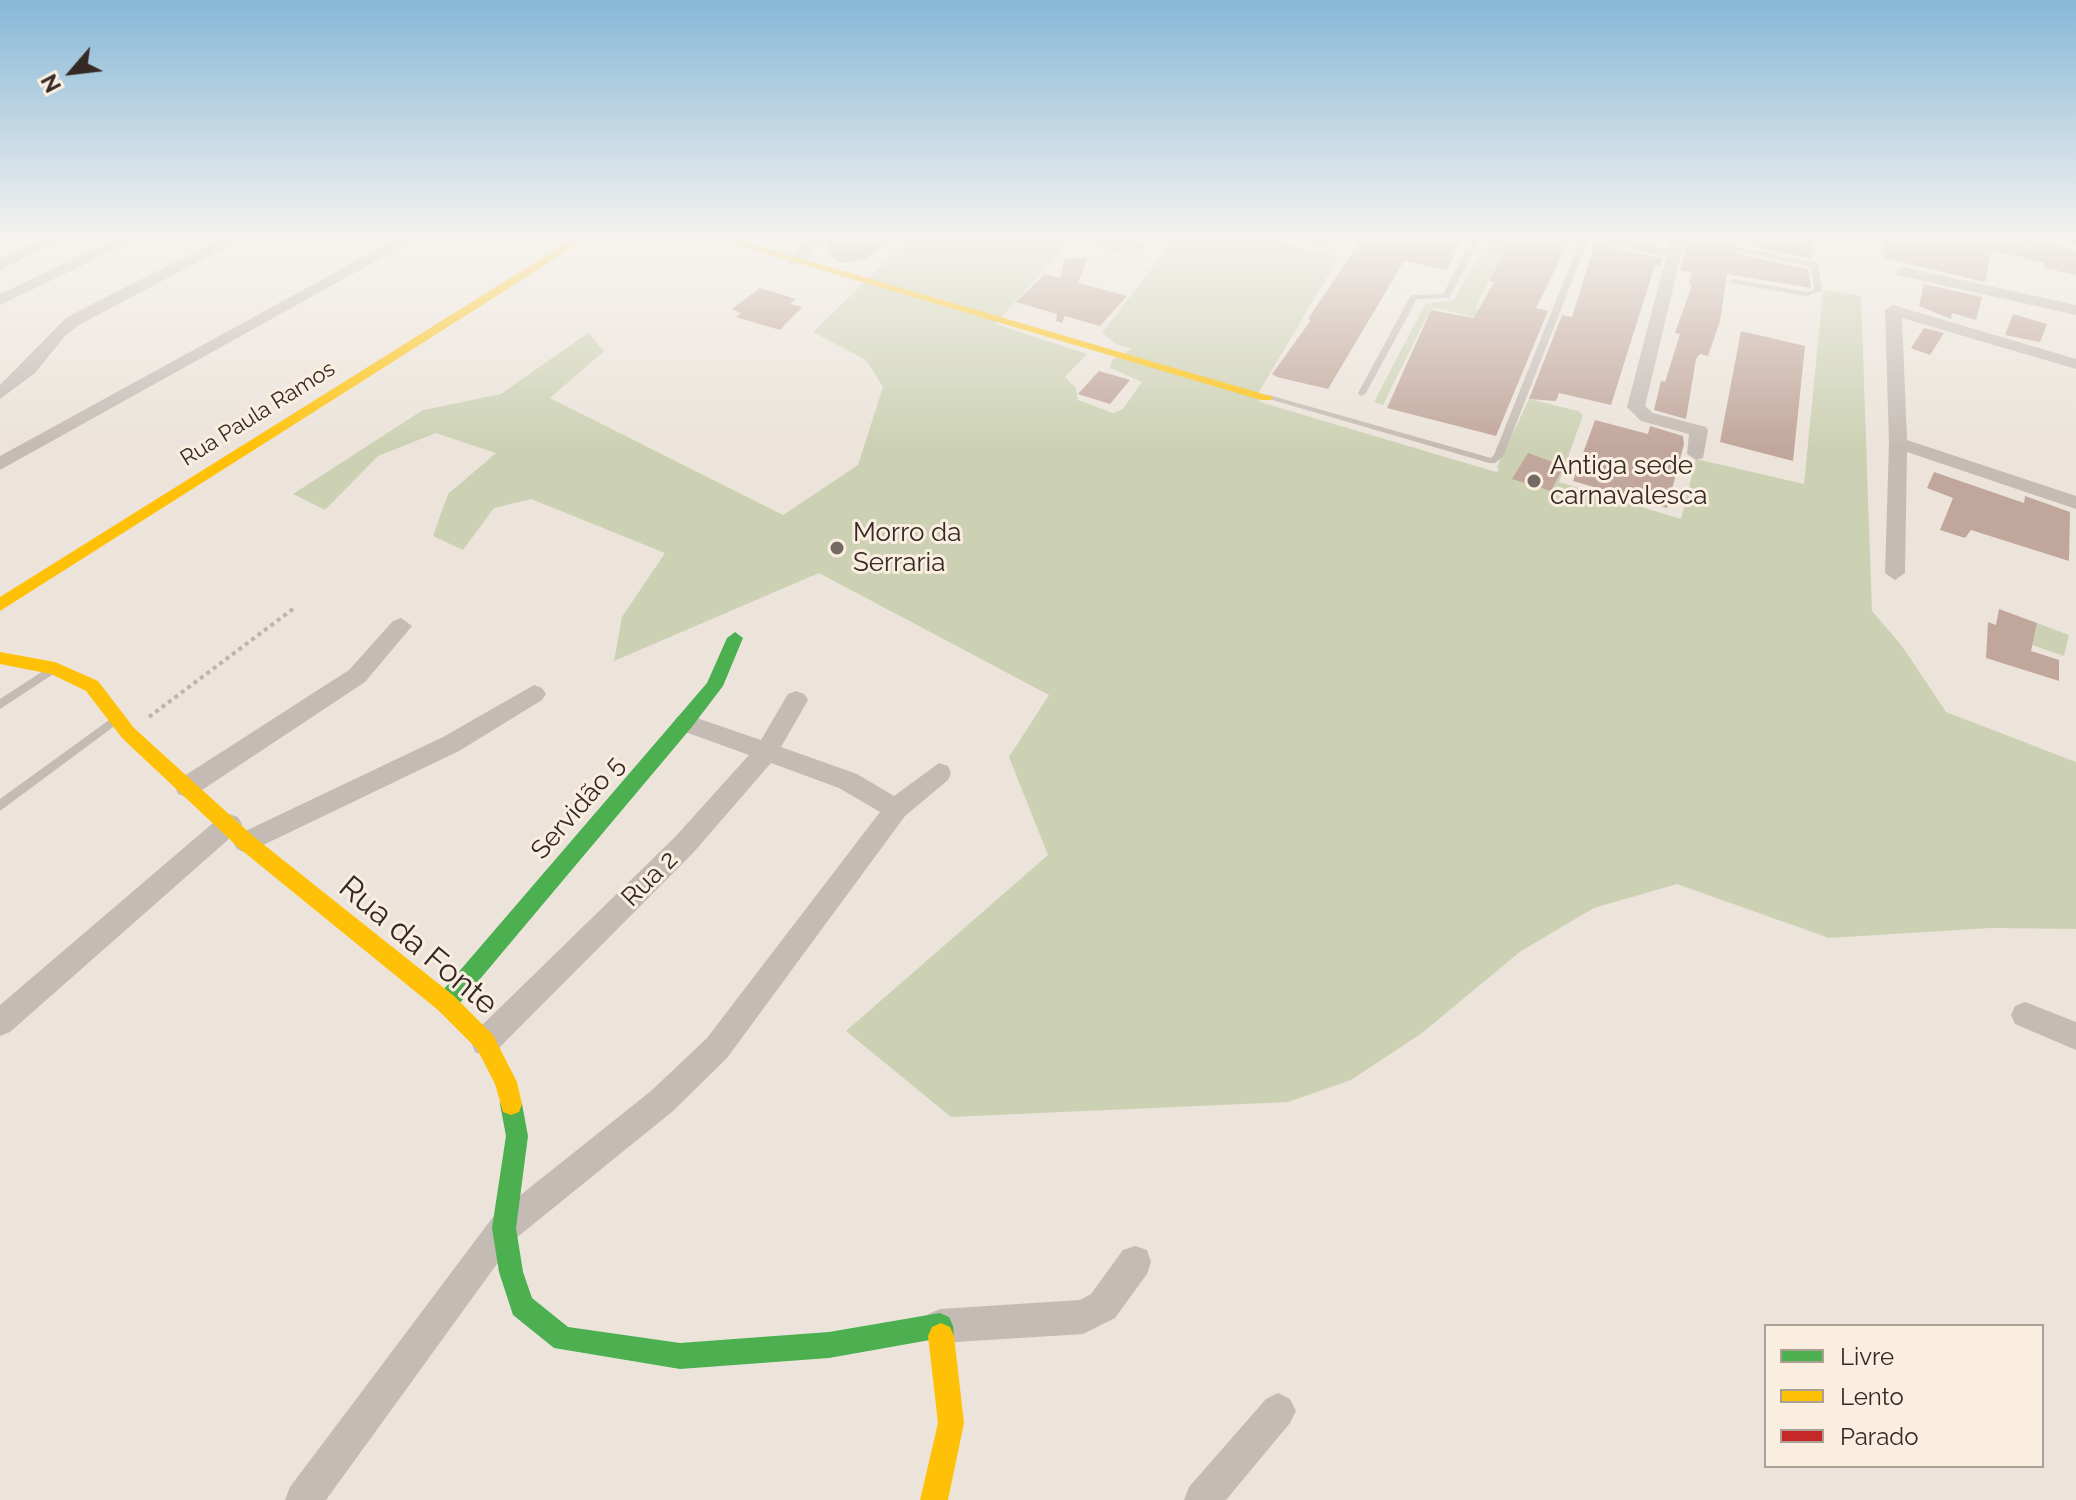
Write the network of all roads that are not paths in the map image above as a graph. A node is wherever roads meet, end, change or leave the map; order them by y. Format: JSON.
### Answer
{"nodes":[{"id":1,"x":99,"y":308,"type":"edge"},
{"id":2,"x":283,"y":308,"type":"edge"},
{"id":3,"x":472,"y":308,"type":"edge"},
{"id":4,"x":957,"y":308,"type":"edge"},
{"id":5,"x":1408,"y":308,"type":"edge"},
{"id":6,"x":1557,"y":308,"type":"edge"},
{"id":7,"x":1661,"y":308,"type":"edge"},
{"id":8,"x":2076,"y":364,"type":"edge"},
{"id":9,"x":1362,"y":393,"type":"dead end"},
{"id":10,"x":0,"y":394,"type":"edge"},
{"id":11,"x":1266,"y":397,"type":"joint"},
{"id":12,"x":1898,"y":443,"type":"junction"},
{"id":13,"x":1696,"y":454,"type":"dead end"},
{"id":14,"x":0,"y":464,"type":"edge"},
{"id":15,"x":2076,"y":503,"type":"edge"},
{"id":16,"x":1895,"y":573,"type":"dead end"},
{"id":17,"x":0,"y":605,"type":"edge"},
{"id":18,"x":401,"y":626,"type":"dead end"},
{"id":19,"x":735,"y":638,"type":"dead end"},
{"id":20,"x":0,"y":658,"type":"edge"},
{"id":21,"x":55,"y":668,"type":"junction"},
{"id":22,"x":534,"y":694,"type":"dead end"},
{"id":23,"x":796,"y":700,"type":"dead end"},
{"id":24,"x":0,"y":705,"type":"edge"},
{"id":25,"x":685,"y":723,"type":"junction"},
{"id":26,"x":122,"y":726,"type":"junction"},
{"id":27,"x":767,"y":751,"type":"junction"},
{"id":28,"x":939,"y":773,"type":"dead end"},
{"id":29,"x":187,"y":787,"type":"junction"},
{"id":30,"x":0,"y":806,"type":"edge"},
{"id":31,"x":896,"y":809,"type":"junction"},
{"id":32,"x":237,"y":833,"type":"junction"},
{"id":33,"x":446,"y":1003,"type":"junction"},
{"id":34,"x":2025,"y":1015,"type":"dead end"},
{"id":35,"x":0,"y":1023,"type":"edge"},
{"id":36,"x":2076,"y":1036,"type":"edge"},
{"id":37,"x":485,"y":1042,"type":"junction"},
{"id":38,"x":504,"y":1228,"type":"junction"},
{"id":39,"x":1135,"y":1262,"type":"dead end"},
{"id":40,"x":940,"y":1326,"type":"junction"},
{"id":41,"x":1278,"y":1411,"type":"dead end"},
{"id":42,"x":303,"y":1500,"type":"edge"},
{"id":43,"x":934,"y":1500,"type":"edge"},
{"id":44,"x":1202,"y":1500,"type":"edge"}],
"edges":[{"from":1,"to":10,"type":"street"},
{"from":2,"to":14,"type":"street"},
{"from":3,"to":17,"type":"street","name":"Rua Paula Ramos"},
{"from":4,"to":11,"type":"street"},
{"from":5,"to":9,"type":"lane"},
{"from":6,"to":11,"type":"lane"},
{"from":7,"to":13,"type":"street"},
{"from":8,"to":12,"type":"street"},
{"from":12,"to":15,"type":"street"},
{"from":12,"to":16,"type":"street"},
{"from":18,"to":29,"type":"street"},
{"from":19,"to":25,"type":"street","name":"Servidão 5"},
{"from":20,"to":21,"type":"street","name":"Rua da Fonte"},
{"from":21,"to":24,"type":"lane"},
{"from":21,"to":26,"type":"street","name":"Rua da Fonte"},
{"from":22,"to":32,"type":"street"},
{"from":23,"to":27,"type":"street","name":"Rua 2"},
{"from":25,"to":27,"type":"street"},
{"from":25,"to":33,"type":"street","name":"Servidão 5"},
{"from":26,"to":29,"type":"street","name":"Rua da Fonte"},
{"from":26,"to":30,"type":"lane"},
{"from":27,"to":31,"type":"street"},
{"from":27,"to":37,"type":"street","name":"Rua 2"},
{"from":28,"to":31,"type":"street"},
{"from":29,"to":32,"type":"street","name":"Rua da Fonte"},
{"from":31,"to":38,"type":"street"},
{"from":32,"to":33,"type":"street","name":"Rua da Fonte"},
{"from":32,"to":35,"type":"street"},
{"from":33,"to":37,"type":"street","name":"Rua da Fonte"},
{"from":34,"to":36,"type":"street"},
{"from":37,"to":38,"type":"street","name":"Rua da Fonte"},
{"from":38,"to":40,"type":"street","name":"Rua da Fonte"},
{"from":38,"to":42,"type":"street"},
{"from":39,"to":40,"type":"street"},
{"from":40,"to":43,"type":"street"},
{"from":41,"to":44,"type":"street"}]}
